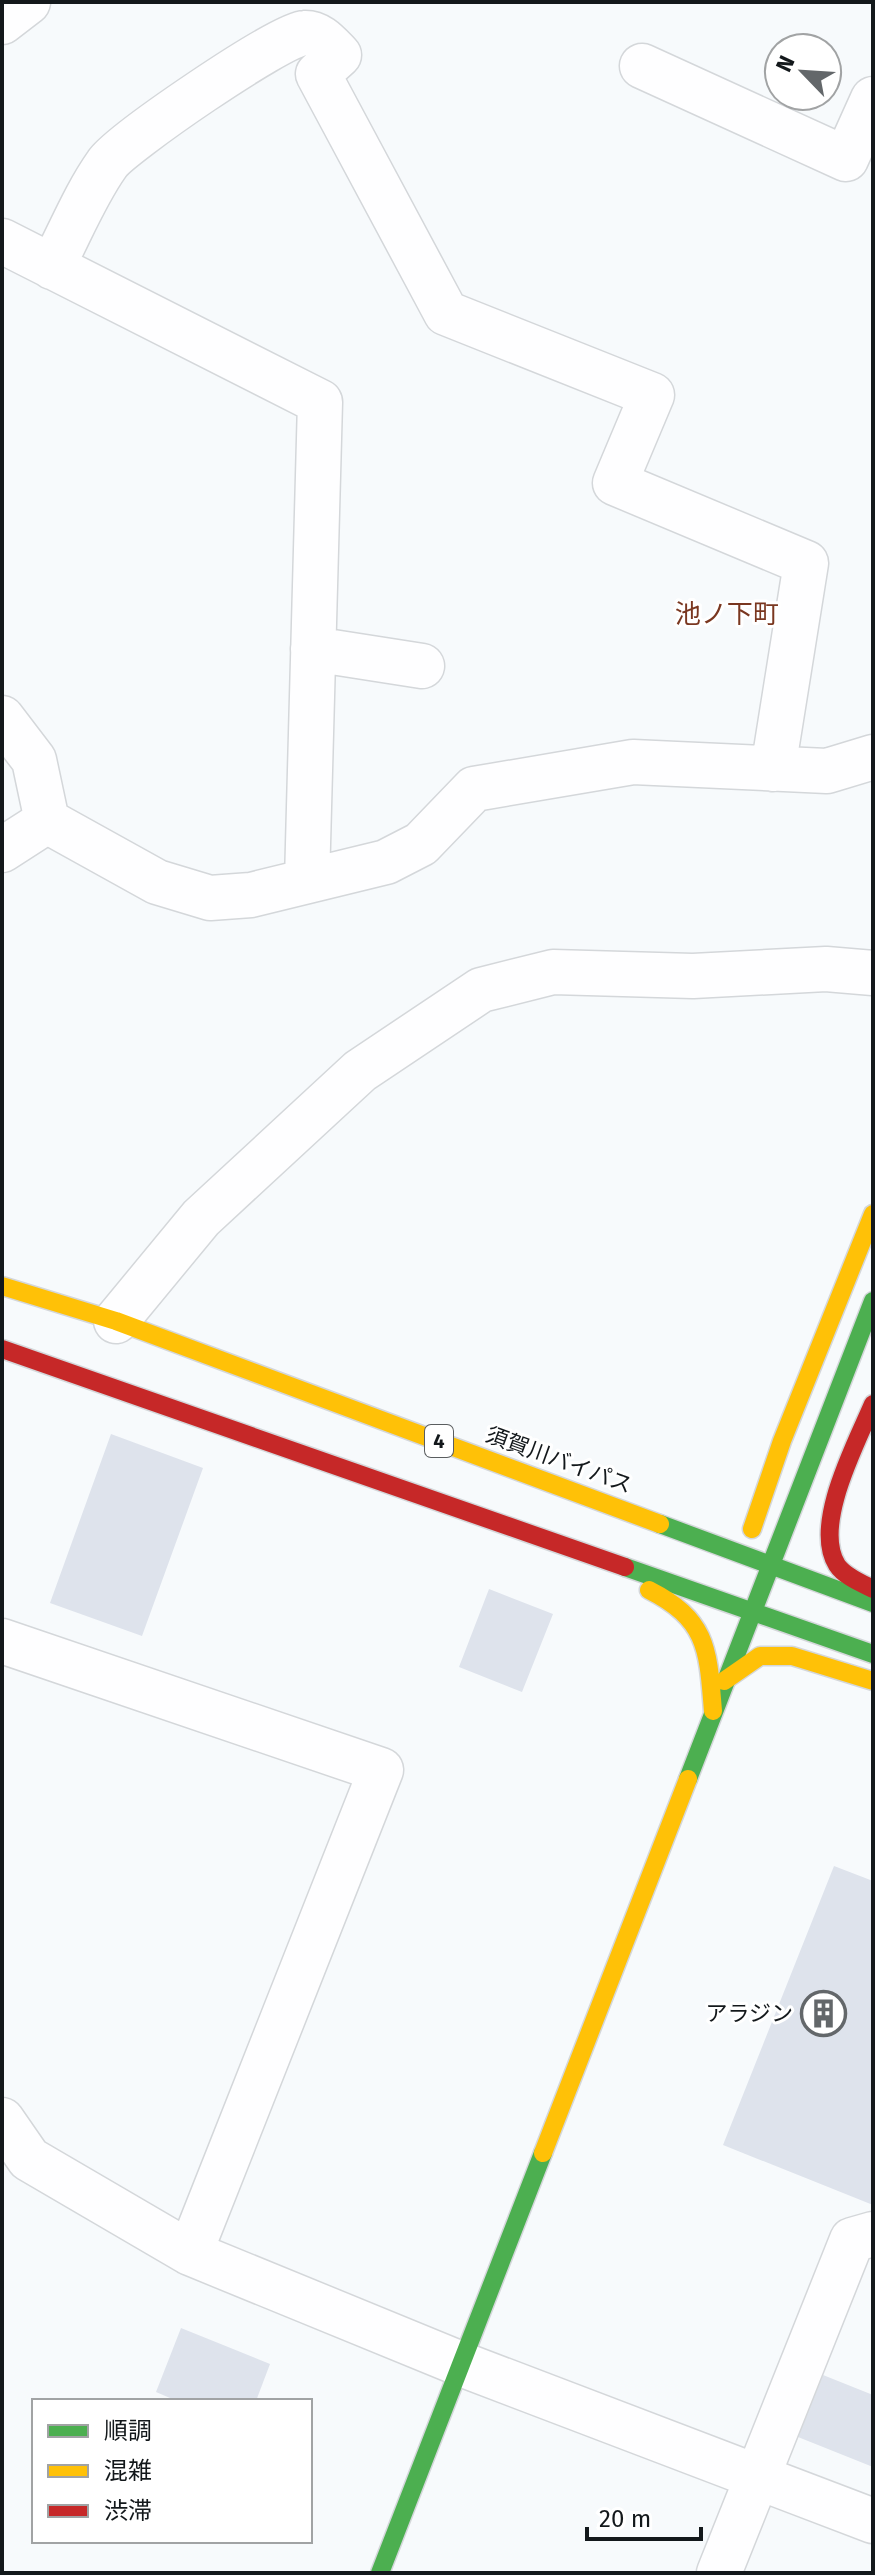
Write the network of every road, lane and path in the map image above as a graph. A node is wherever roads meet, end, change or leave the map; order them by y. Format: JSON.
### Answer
{"nodes":[{"id":1,"x":28,"y":2,"type":"edge"},
{"id":2,"x":2,"y":22,"type":"edge"},
{"id":3,"x":642,"y":66,"type":"dead end"},
{"id":4,"x":873,"y":99,"type":"edge"},
{"id":5,"x":2,"y":241,"type":"edge"},
{"id":6,"x":52,"y":267,"type":"junction"},
{"id":7,"x":313,"y":649,"type":"junction"},
{"id":8,"x":422,"y":666,"type":"dead end"},
{"id":9,"x":2,"y":718,"type":"edge"},
{"id":10,"x":873,"y":757,"type":"edge"},
{"id":11,"x":773,"y":769,"type":"junction"},
{"id":12,"x":47,"y":821,"type":"junction"},
{"id":13,"x":2,"y":850,"type":"edge"},
{"id":14,"x":307,"y":881,"type":"junction"},
{"id":15,"x":873,"y":973,"type":"edge"},
{"id":16,"x":873,"y":1214,"type":"edge"},
{"id":17,"x":2,"y":1286,"type":"edge"},
{"id":18,"x":873,"y":1301,"type":"edge"},
{"id":19,"x":116,"y":1321,"type":"junction"},
{"id":20,"x":2,"y":1349,"type":"edge"},
{"id":21,"x":863,"y":1385,"type":"dead end"},
{"id":22,"x":873,"y":1404,"type":"edge"},
{"id":23,"x":782,"y":1441,"type":"junction"},
{"id":24,"x":577,"y":1492,"type":"junction"},
{"id":25,"x":531,"y":1534,"type":"junction"},
{"id":26,"x":744,"y":1553,"type":"junction"},
{"id":27,"x":805,"y":1559,"type":"junction"},
{"id":28,"x":770,"y":1563,"type":"junction"},
{"id":29,"x":739,"y":1579,"type":"junction"},
{"id":30,"x":873,"y":1589,"type":"edge"},
{"id":31,"x":761,"y":1601,"type":"junction"},
{"id":32,"x":873,"y":1603,"type":"edge"},
{"id":33,"x":2,"y":1641,"type":"edge"},
{"id":34,"x":873,"y":1654,"type":"edge"},
{"id":35,"x":724,"y":1681,"type":"junction"},
{"id":36,"x":873,"y":1681,"type":"edge"},
{"id":37,"x":713,"y":1711,"type":"junction"},
{"id":38,"x":2,"y":2120,"type":"edge"},
{"id":39,"x":873,"y":2234,"type":"edge"},
{"id":40,"x":190,"y":2253,"type":"junction"},
{"id":41,"x":461,"y":2364,"type":"junction"},
{"id":42,"x":757,"y":2476,"type":"junction"},
{"id":43,"x":873,"y":2521,"type":"edge"},
{"id":44,"x":380,"y":2573,"type":"edge"},
{"id":45,"x":719,"y":2573,"type":"edge"}],
"edges":[{"from":1,"to":2,"type":"street"},
{"from":3,"to":4,"type":"street"},
{"from":5,"to":6,"type":"street"},
{"from":6,"to":7,"type":"street"},
{"from":6,"to":11,"type":"street"},
{"from":7,"to":8,"type":"street"},
{"from":7,"to":14,"type":"street"},
{"from":9,"to":12,"type":"street"},
{"from":10,"to":11,"type":"street"},
{"from":11,"to":14,"type":"street"},
{"from":12,"to":13,"type":"street"},
{"from":12,"to":14,"type":"street"},
{"from":15,"to":19,"type":"street"},
{"from":16,"to":23,"type":"main road"},
{"from":17,"to":19,"type":"main road","name":"須賀川バイパス","number":"4"},
{"from":18,"to":28,"type":"main road"},
{"from":19,"to":24,"type":"main road","name":"須賀川バイパス","number":"4"},
{"from":20,"to":25,"type":"main road"},
{"from":21,"to":27,"type":"main road"},
{"from":22,"to":30,"type":"main road"},
{"from":23,"to":24,"type":"main road"},
{"from":23,"to":26,"type":"main road"},
{"from":24,"to":26,"type":"main road","name":"須賀川バイパス","number":"4"},
{"from":25,"to":29,"type":"main road"},
{"from":25,"to":31,"type":"main road"},
{"from":25,"to":37,"type":"main road"},
{"from":26,"to":28,"type":"main road","name":"須賀川バイパス","number":"4"},
{"from":26,"to":29,"type":"main road"},
{"from":27,"to":28,"type":"main road","name":"須賀川バイパス","number":"4"},
{"from":27,"to":31,"type":"main road"},
{"from":27,"to":32,"type":"main road","name":"須賀川バイパス","number":"4"},
{"from":28,"to":29,"type":"main road"},
{"from":28,"to":31,"type":"main road"},
{"from":29,"to":31,"type":"main road"},
{"from":31,"to":34,"type":"main road"},
{"from":31,"to":35,"type":"main road"},
{"from":33,"to":40,"type":"street"},
{"from":35,"to":36,"type":"main road"},
{"from":35,"to":37,"type":"main road"},
{"from":37,"to":41,"type":"main road"},
{"from":38,"to":40,"type":"street"},
{"from":39,"to":42,"type":"street"},
{"from":40,"to":41,"type":"street"},
{"from":41,"to":42,"type":"street"},
{"from":41,"to":44,"type":"main road"},
{"from":42,"to":43,"type":"street"},
{"from":42,"to":45,"type":"street"}]}
